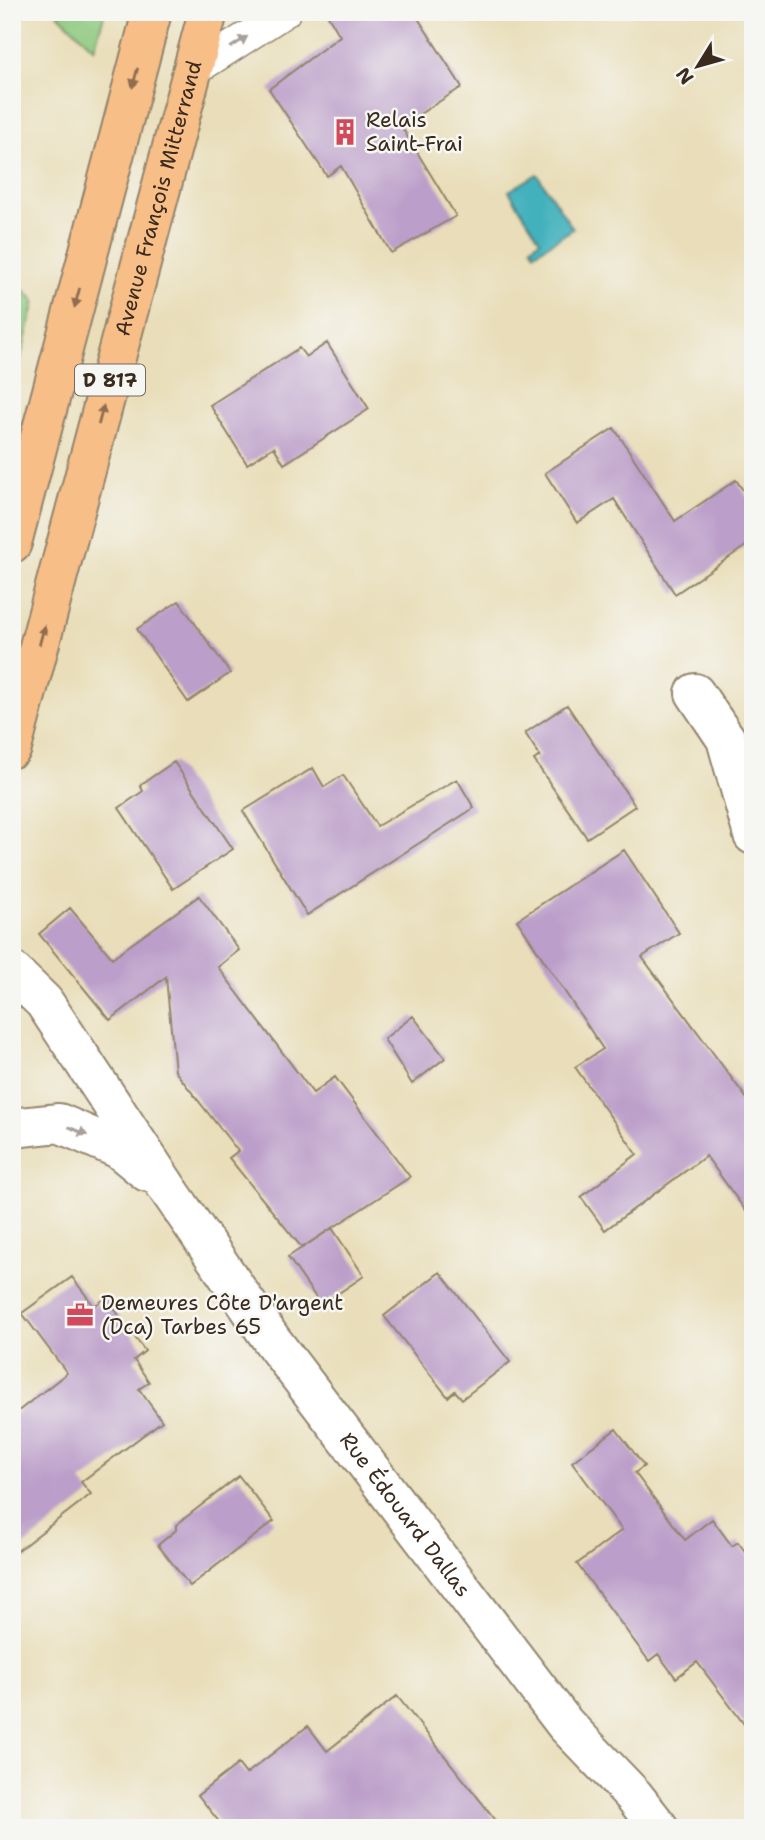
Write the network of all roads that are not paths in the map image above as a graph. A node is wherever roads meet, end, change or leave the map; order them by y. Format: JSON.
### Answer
{"nodes":[{"id":1,"x":152,"y":12,"type":"edge"},
{"id":2,"x":208,"y":12,"type":"edge"},
{"id":3,"x":285,"y":12,"type":"edge"},
{"id":4,"x":192,"y":72,"type":"junction"},
{"id":5,"x":12,"y":543,"type":"edge"},
{"id":6,"x":695,"y":693,"type":"dead end"},
{"id":7,"x":12,"y":748,"type":"edge"},
{"id":8,"x":753,"y":835,"type":"edge"},
{"id":9,"x":12,"y":971,"type":"edge"},
{"id":10,"x":12,"y":1128,"type":"edge"},
{"id":11,"x":168,"y":1189,"type":"junction"},
{"id":12,"x":659,"y":1828,"type":"edge"}],
"edges":[{"from":1,"to":5,"type":"main road","number":"D 817","one_way":true},
{"from":2,"to":4,"type":"main road","name":"Avenue François Mitterrand","number":"D 817"},
{"from":4,"to":3,"type":"lane","one_way":true},
{"from":7,"to":4,"type":"main road","name":"Avenue François Mitterrand","number":"D 817","one_way":true},
{"from":6,"to":8,"type":"street"},
{"from":9,"to":11,"type":"street","name":"Rue Édouard Dallas"},
{"from":10,"to":11,"type":"street","name":"Rue Édouard Dallas","one_way":true},
{"from":11,"to":12,"type":"street","name":"Rue Édouard Dallas"}]}
